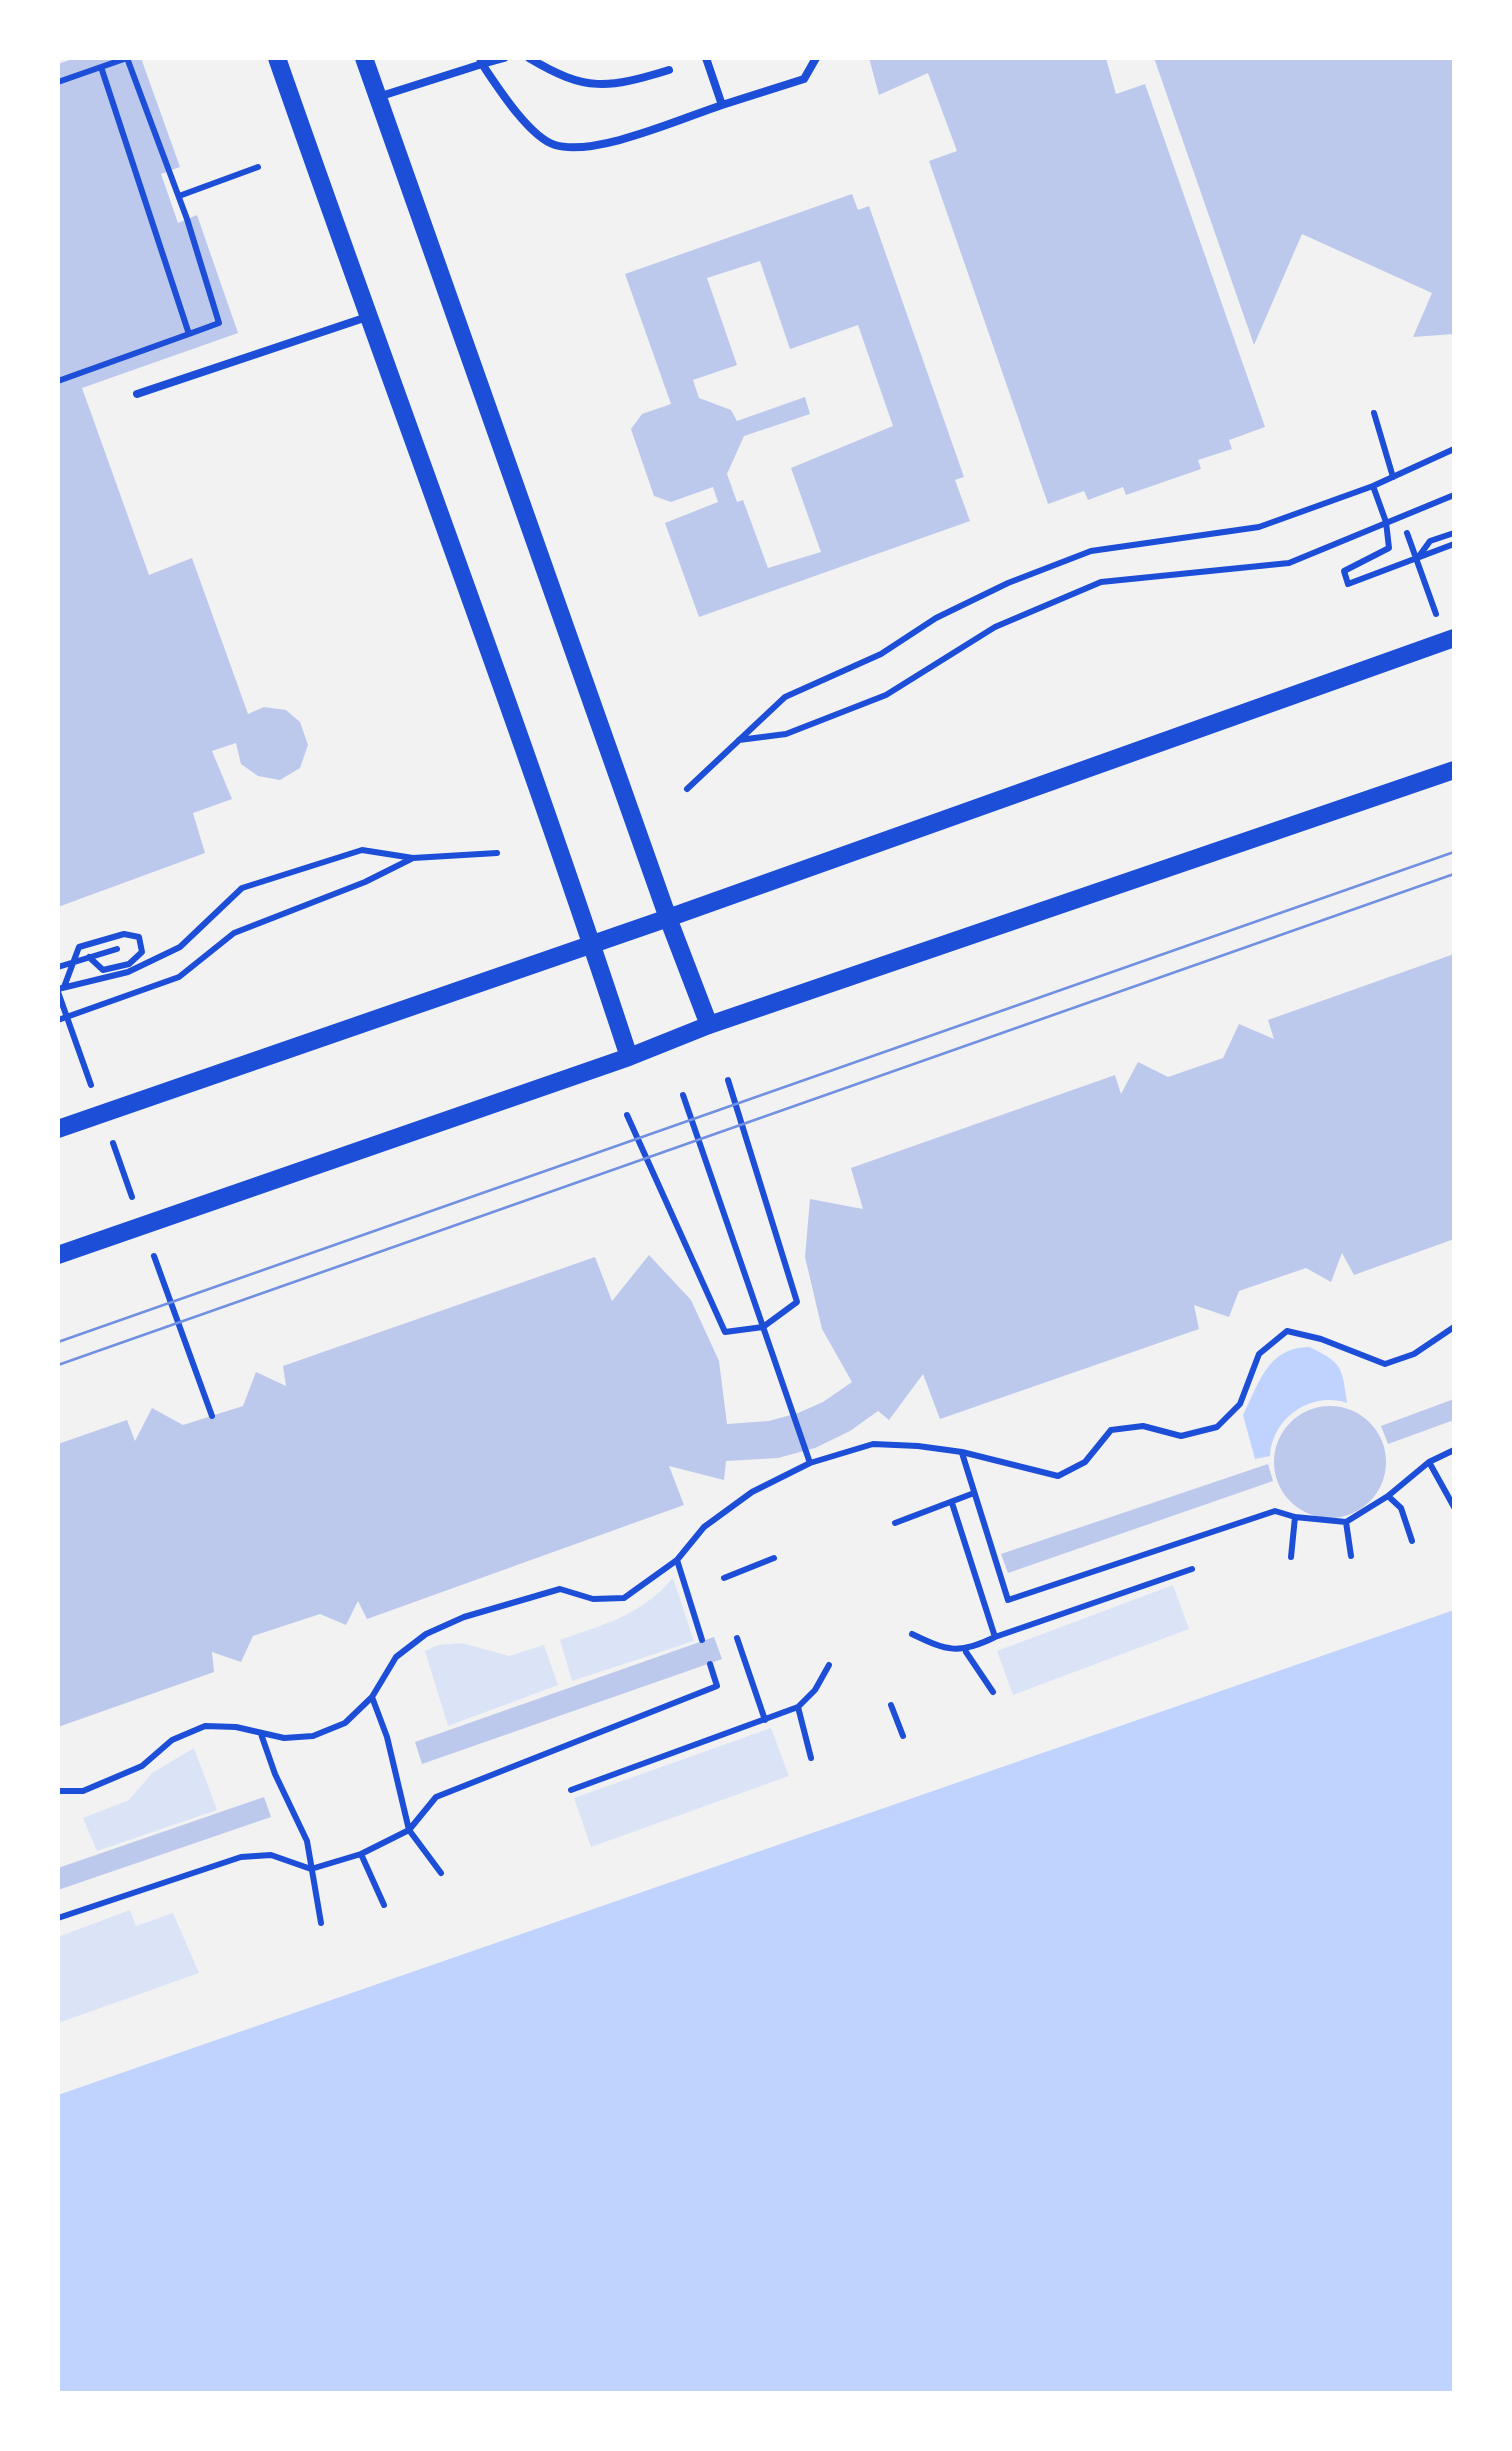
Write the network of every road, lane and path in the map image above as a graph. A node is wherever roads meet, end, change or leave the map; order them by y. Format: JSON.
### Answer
{"nodes":[{"id":1,"x":277,"y":58,"type":"edge"},
{"id":2,"x":364,"y":58,"type":"edge"},
{"id":3,"x":504,"y":58,"type":"edge"},
{"id":4,"x":529,"y":58,"type":"edge"},
{"id":5,"x":706,"y":58,"type":"edge"},
{"id":6,"x":816,"y":58,"type":"edge"},
{"id":7,"x":110,"y":61,"type":"edge"},
{"id":8,"x":481,"y":61,"type":"edge"},
{"id":9,"x":101,"y":68,"type":"junction"},
{"id":10,"x":669,"y":70,"type":"dead end"},
{"id":11,"x":58,"y":82,"type":"edge"},
{"id":12,"x":378,"y":97,"type":"junction"},
{"id":13,"x":722,"y":105,"type":"junction"},
{"id":14,"x":258,"y":167,"type":"dead end"},
{"id":15,"x":179,"y":196,"type":"junction"},
{"id":16,"x":367,"y":317,"type":"junction"},
{"id":17,"x":190,"y":334,"type":"junction"},
{"id":18,"x":58,"y":381,"type":"edge"},
{"id":19,"x":137,"y":394,"type":"dead end"},
{"id":20,"x":1374,"y":413,"type":"dead end"},
{"id":21,"x":1454,"y":448,"type":"edge"},
{"id":22,"x":1393,"y":477,"type":"junction"},
{"id":23,"x":1373,"y":486,"type":"junction"},
{"id":24,"x":1454,"y":495,"type":"edge"},
{"id":25,"x":1386,"y":522,"type":"junction"},
{"id":26,"x":1407,"y":532,"type":"dead end"},
{"id":27,"x":1454,"y":533,"type":"edge"},
{"id":28,"x":1454,"y":544,"type":"edge"},
{"id":29,"x":1416,"y":560,"type":"junction"},
{"id":30,"x":1448,"y":635,"type":"edge"},
{"id":31,"x":738,"y":740,"type":"junction"},
{"id":32,"x":1454,"y":770,"type":"edge"},
{"id":33,"x":687,"y":788,"type":"dead end"},
{"id":34,"x":497,"y":853,"type":"dead end"},
{"id":35,"x":412,"y":858,"type":"junction"},
{"id":36,"x":668,"y":918,"type":"junction"},
{"id":37,"x":592,"y":944,"type":"junction"},
{"id":38,"x":116,"y":949,"type":"dead end"},
{"id":39,"x":88,"y":957,"type":"junction"},
{"id":40,"x":58,"y":967,"type":"edge"},
{"id":41,"x":61,"y":989,"type":"edge"},
{"id":42,"x":58,"y":1020,"type":"edge"},
{"id":43,"x":709,"y":1025,"type":"junction"},
{"id":44,"x":629,"y":1057,"type":"junction"},
{"id":45,"x":728,"y":1080,"type":"dead end"},
{"id":46,"x":683,"y":1095,"type":"dead end"},
{"id":47,"x":628,"y":1114,"type":"dead end"},
{"id":48,"x":58,"y":1129,"type":"edge"},
{"id":49,"x":58,"y":1256,"type":"edge"},
{"id":50,"x":1454,"y":1326,"type":"edge"},
{"id":51,"x":763,"y":1328,"type":"junction"},
{"id":52,"x":1454,"y":1450,"type":"edge"},
{"id":53,"x":962,"y":1452,"type":"junction"},
{"id":54,"x":1430,"y":1462,"type":"junction"},
{"id":55,"x":810,"y":1463,"type":"junction"},
{"id":56,"x":974,"y":1493,"type":"junction"},
{"id":57,"x":1388,"y":1496,"type":"junction"},
{"id":58,"x":952,"y":1503,"type":"junction"},
{"id":59,"x":1454,"y":1506,"type":"edge"},
{"id":60,"x":1295,"y":1518,"type":"junction"},
{"id":61,"x":1346,"y":1522,"type":"junction"},
{"id":62,"x":895,"y":1523,"type":"dead end"},
{"id":63,"x":1412,"y":1542,"type":"dead end"},
{"id":64,"x":1351,"y":1556,"type":"dead end"},
{"id":65,"x":1291,"y":1557,"type":"dead end"},
{"id":66,"x":774,"y":1558,"type":"dead end"},
{"id":67,"x":676,"y":1560,"type":"junction"},
{"id":68,"x":1192,"y":1569,"type":"dead end"},
{"id":69,"x":724,"y":1578,"type":"dead end"},
{"id":70,"x":912,"y":1634,"type":"dead end"},
{"id":71,"x":737,"y":1638,"type":"dead end"},
{"id":72,"x":995,"y":1638,"type":"junction"},
{"id":73,"x":702,"y":1640,"type":"dead end"},
{"id":74,"x":966,"y":1652,"type":"junction"},
{"id":75,"x":710,"y":1664,"type":"dead end"},
{"id":76,"x":829,"y":1665,"type":"dead end"},
{"id":77,"x":993,"y":1692,"type":"dead end"},
{"id":78,"x":372,"y":1697,"type":"junction"},
{"id":79,"x":890,"y":1704,"type":"dead end"},
{"id":80,"x":798,"y":1707,"type":"junction"},
{"id":81,"x":766,"y":1720,"type":"junction"},
{"id":82,"x":261,"y":1734,"type":"junction"},
{"id":83,"x":902,"y":1736,"type":"dead end"},
{"id":84,"x":810,"y":1758,"type":"dead end"},
{"id":85,"x":58,"y":1790,"type":"edge"},
{"id":86,"x":570,"y":1790,"type":"dead end"},
{"id":87,"x":409,"y":1830,"type":"junction"},
{"id":88,"x":361,"y":1854,"type":"junction"},
{"id":89,"x":311,"y":1869,"type":"junction"},
{"id":90,"x":441,"y":1873,"type":"dead end"},
{"id":91,"x":384,"y":1905,"type":"dead end"},
{"id":92,"x":58,"y":1918,"type":"edge"},
{"id":93,"x":321,"y":1923,"type":"dead end"}],
"edges":[{"from":1,"to":16,"type":"street"},
{"from":2,"to":12,"type":"street"},
{"from":3,"to":8,"type":"lane"},
{"from":4,"to":10,"type":"lane"},
{"from":5,"to":13,"type":"lane"},
{"from":6,"to":13,"type":"lane"},
{"from":7,"to":9,"type":"path"},
{"from":7,"to":15,"type":"path"},
{"from":8,"to":12,"type":"lane"},
{"from":8,"to":13,"type":"lane"},
{"from":9,"to":11,"type":"path"},
{"from":9,"to":17,"type":"path"},
{"from":12,"to":36,"type":"street"},
{"from":14,"to":15,"type":"path"},
{"from":15,"to":17,"type":"path"},
{"from":16,"to":19,"type":"lane"},
{"from":16,"to":37,"type":"street"},
{"from":17,"to":18,"type":"path"},
{"from":20,"to":22,"type":"path"},
{"from":21,"to":22,"type":"path"},
{"from":22,"to":23,"type":"path"},
{"from":23,"to":25,"type":"path"},
{"from":23,"to":31,"type":"path"},
{"from":24,"to":25,"type":"path"},
{"from":25,"to":29,"type":"path"},
{"from":25,"to":31,"type":"path"},
{"from":26,"to":29,"type":"path"},
{"from":27,"to":29,"type":"path"},
{"from":28,"to":29,"type":"path"},
{"from":29,"to":30,"type":"path"},
{"from":30,"to":36,"type":"street"},
{"from":31,"to":33,"type":"path"},
{"from":32,"to":43,"type":"street"},
{"from":34,"to":35,"type":"path"},
{"from":35,"to":41,"type":"path"},
{"from":35,"to":42,"type":"path"},
{"from":36,"to":37,"type":"street"},
{"from":36,"to":43,"type":"street"},
{"from":37,"to":44,"type":"street"},
{"from":37,"to":48,"type":"street"},
{"from":38,"to":39,"type":"path"},
{"from":39,"to":40,"type":"path"},
{"from":39,"to":41,"type":"path"},
{"from":43,"to":44,"type":"street"},
{"from":44,"to":49,"type":"street"},
{"from":45,"to":51,"type":"path"},
{"from":46,"to":51,"type":"path"},
{"from":47,"to":51,"type":"path"},
{"from":50,"to":53,"type":"path"},
{"from":51,"to":55,"type":"path"},
{"from":52,"to":54,"type":"path"},
{"from":53,"to":55,"type":"path"},
{"from":53,"to":56,"type":"path"},
{"from":54,"to":57,"type":"path"},
{"from":54,"to":59,"type":"path"},
{"from":55,"to":67,"type":"path"},
{"from":56,"to":58,"type":"path"},
{"from":56,"to":60,"type":"path"},
{"from":57,"to":61,"type":"path"},
{"from":57,"to":63,"type":"path"},
{"from":58,"to":62,"type":"path"},
{"from":58,"to":72,"type":"path"},
{"from":60,"to":61,"type":"path"},
{"from":60,"to":65,"type":"path"},
{"from":61,"to":64,"type":"path"},
{"from":66,"to":69,"type":"path"},
{"from":67,"to":73,"type":"path"},
{"from":67,"to":78,"type":"path"},
{"from":68,"to":72,"type":"path"},
{"from":70,"to":74,"type":"path"},
{"from":71,"to":81,"type":"path"},
{"from":72,"to":74,"type":"path"},
{"from":74,"to":77,"type":"path"},
{"from":75,"to":87,"type":"path"},
{"from":76,"to":80,"type":"path"},
{"from":78,"to":82,"type":"path"},
{"from":78,"to":87,"type":"path"},
{"from":79,"to":83,"type":"path"},
{"from":80,"to":81,"type":"path"},
{"from":80,"to":84,"type":"path"},
{"from":81,"to":86,"type":"path"},
{"from":82,"to":85,"type":"path"},
{"from":82,"to":89,"type":"path"},
{"from":87,"to":88,"type":"path"},
{"from":87,"to":90,"type":"path"},
{"from":88,"to":89,"type":"path"},
{"from":88,"to":91,"type":"path"},
{"from":89,"to":92,"type":"path"},
{"from":89,"to":93,"type":"path"}]}
